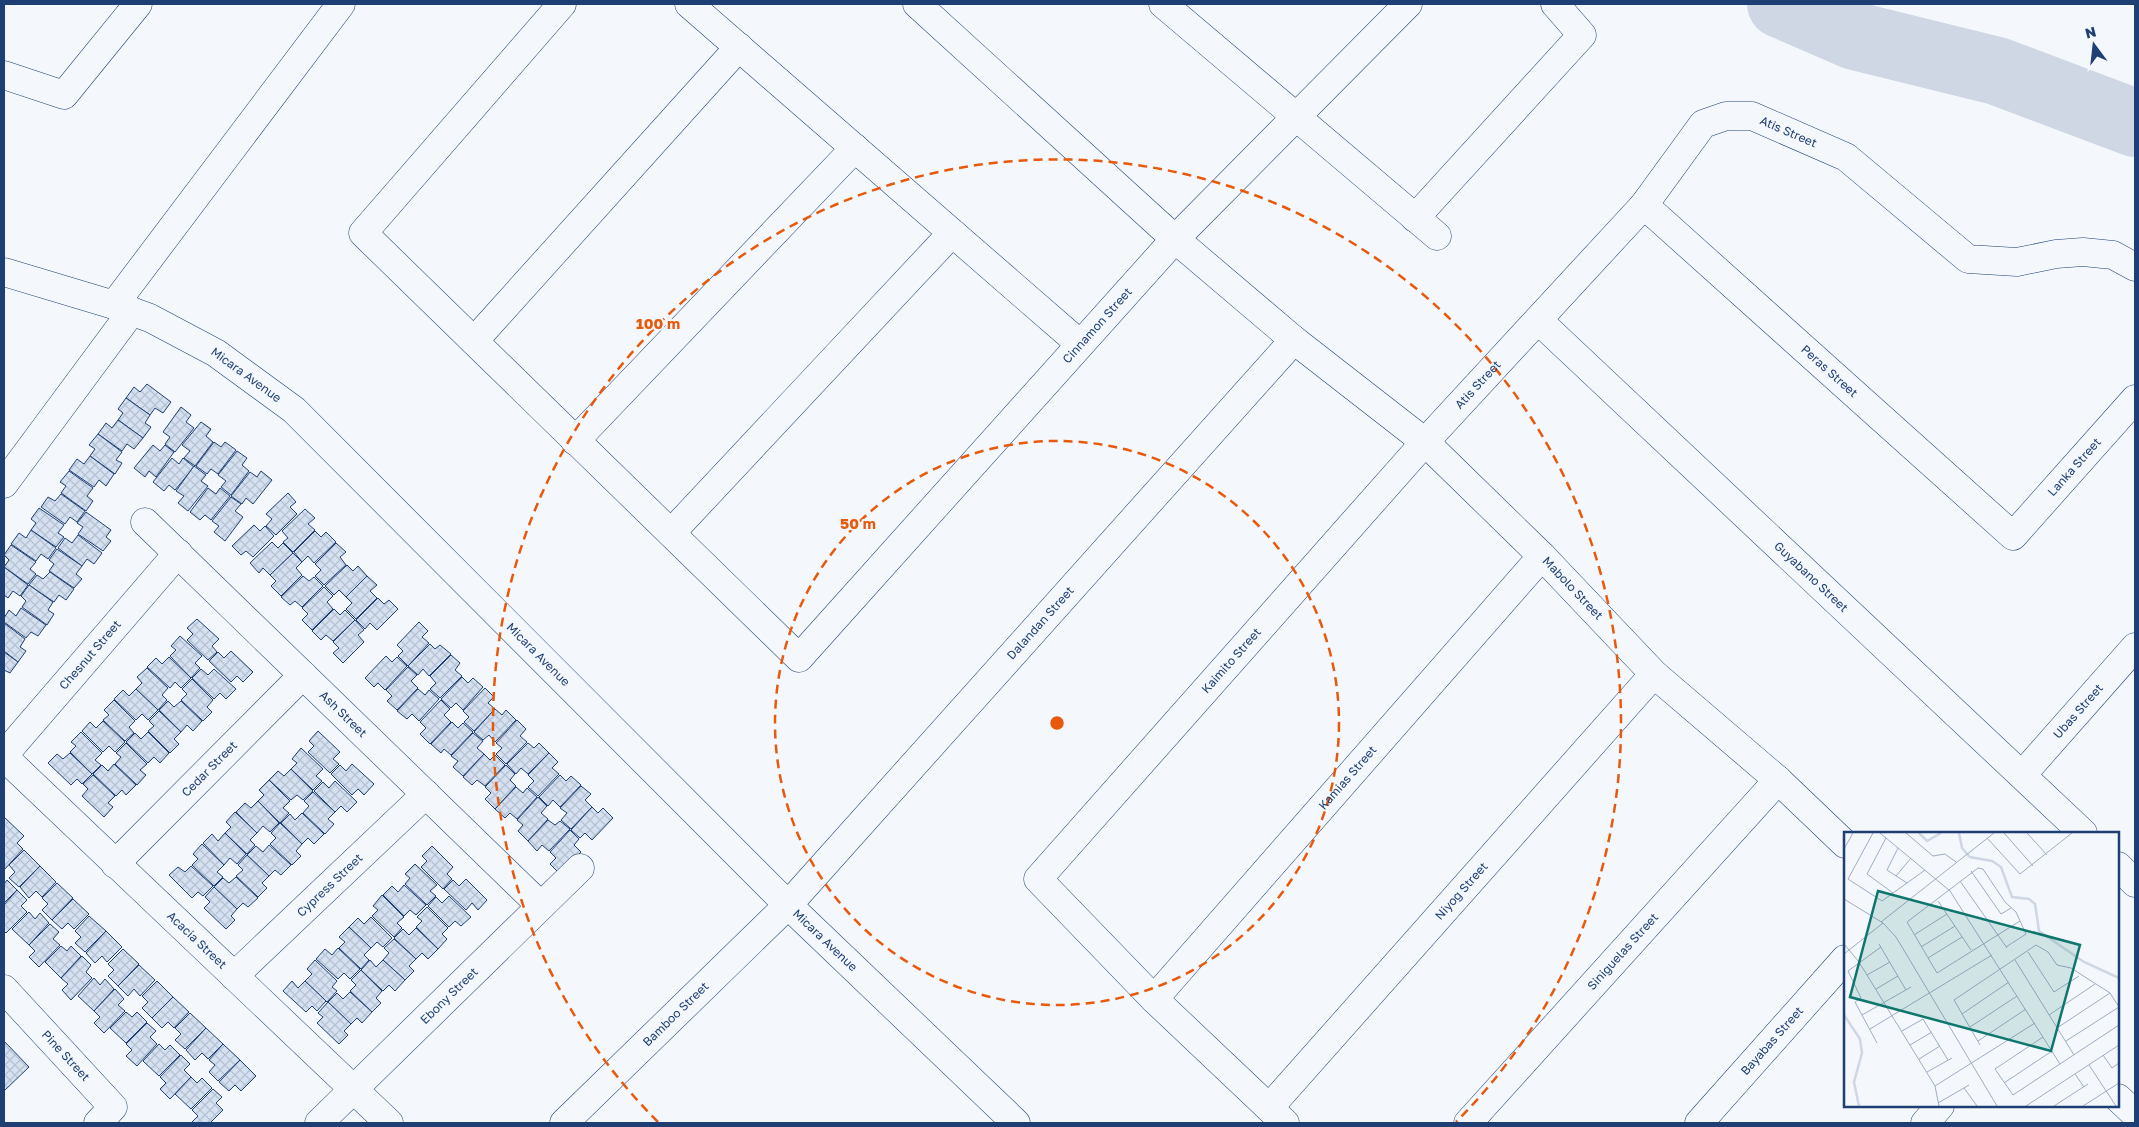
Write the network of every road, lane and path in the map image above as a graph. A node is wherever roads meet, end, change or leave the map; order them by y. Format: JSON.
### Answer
{"nodes":[{"id":1,"x":138,"y":4,"type":"edge"},
{"id":2,"x":341,"y":4,"type":"edge"},
{"id":3,"x":562,"y":4,"type":"edge"},
{"id":4,"x":689,"y":4,"type":"edge"},
{"id":5,"x":917,"y":4,"type":"edge"},
{"id":6,"x":1163,"y":4,"type":"edge"},
{"id":7,"x":1408,"y":4,"type":"edge"},
{"id":8,"x":1554,"y":4,"type":"edge"},
{"id":9,"x":738,"y":47,"type":"junction"},
{"id":10,"x":4,"y":75,"type":"edge"},
{"id":11,"x":1296,"y":116,"type":"junction"},
{"id":12,"x":855,"y":148,"type":"junction"},
{"id":13,"x":1644,"y":205,"type":"junction"},
{"id":14,"x":1415,"y":218,"type":"junction"},
{"id":15,"x":952,"y":233,"type":"junction"},
{"id":16,"x":1437,"y":236,"type":"dead end"},
{"id":17,"x":1174,"y":239,"type":"junction"},
{"id":18,"x":2135,"y":267,"type":"edge"},
{"id":19,"x":4,"y":272,"type":"edge"},
{"id":20,"x":123,"y":308,"type":"junction"},
{"id":21,"x":1538,"y":320,"type":"junction"},
{"id":22,"x":1294,"y":340,"type":"junction"},
{"id":23,"x":474,"y":341,"type":"junction"},
{"id":24,"x":1080,"y":344,"type":"junction"},
{"id":25,"x":2135,"y":399,"type":"edge"},
{"id":26,"x":575,"y":441,"type":"junction"},
{"id":27,"x":1425,"y":442,"type":"junction"},
{"id":28,"x":4,"y":484,"type":"edge"},
{"id":29,"x":145,"y":522,"type":"dead end"},
{"id":30,"x":671,"y":533,"type":"junction"},
{"id":31,"x":2013,"y":536,"type":"joint"},
{"id":32,"x":178,"y":554,"type":"junction"},
{"id":33,"x":1542,"y":556,"type":"junction"},
{"id":34,"x":2135,"y":647,"type":"edge"},
{"id":35,"x":1654,"y":674,"type":"junction"},
{"id":36,"x":303,"y":675,"type":"junction"},
{"id":37,"x":4,"y":756,"type":"edge"},
{"id":38,"x":2022,"y":775,"type":"junction"},
{"id":39,"x":1778,"y":780,"type":"junction"},
{"id":40,"x":426,"y":794,"type":"junction"},
{"id":41,"x":2082,"y":832,"type":"edge"},
{"id":42,"x":1844,"y":843,"type":"edge"},
{"id":43,"x":115,"y":864,"type":"junction"},
{"id":44,"x":2119,"y":867,"type":"edge"},
{"id":45,"x":580,"y":868,"type":"dead end"},
{"id":46,"x":2135,"y":883,"type":"edge"},
{"id":47,"x":788,"y":905,"type":"junction"},
{"id":48,"x":541,"y":906,"type":"junction"},
{"id":49,"x":1844,"y":960,"type":"edge"},
{"id":50,"x":234,"y":976,"type":"junction"},
{"id":51,"x":4,"y":989,"type":"edge"},
{"id":52,"x":1154,"y":999,"type":"junction"},
{"id":53,"x":354,"y":1090,"type":"junction"},
{"id":54,"x":2119,"y":1099,"type":"edge"},
{"id":55,"x":1939,"y":1107,"type":"edge"},
{"id":56,"x":2135,"y":1114,"type":"edge"},
{"id":57,"x":1277,"y":1115,"type":"edge"},
{"id":58,"x":98,"y":1123,"type":"edge"},
{"id":59,"x":319,"y":1123,"type":"edge"},
{"id":60,"x":389,"y":1123,"type":"edge"},
{"id":61,"x":564,"y":1123,"type":"edge"},
{"id":62,"x":1016,"y":1123,"type":"edge"},
{"id":63,"x":1468,"y":1123,"type":"edge"},
{"id":64,"x":1700,"y":1123,"type":"edge"},
{"id":65,"x":1924,"y":1123,"type":"edge"}],
"edges":[{"from":1,"to":10,"type":"street"},
{"from":2,"to":20,"type":"street"},
{"from":3,"to":23,"type":"street"},
{"from":4,"to":9,"type":"street"},
{"from":5,"to":17,"type":"street","name":"Mabolo Street"},
{"from":6,"to":11,"type":"street"},
{"from":7,"to":11,"type":"street","name":"Cinnamon Street"},
{"from":8,"to":14,"type":"street"},
{"from":9,"to":12,"type":"street"},
{"from":9,"to":23,"type":"street"},
{"from":11,"to":14,"type":"street"},
{"from":11,"to":17,"type":"street","name":"Cinnamon Street"},
{"from":12,"to":15,"type":"street"},
{"from":12,"to":26,"type":"street"},
{"from":13,"to":18,"type":"street","name":"Atis Street"},
{"from":13,"to":21,"type":"street","name":"Atis Street"},
{"from":13,"to":31,"type":"street","name":"Peras Street"},
{"from":14,"to":16,"type":"street"},
{"from":15,"to":24,"type":"street"},
{"from":15,"to":30,"type":"street"},
{"from":17,"to":22,"type":"street","name":"Mabolo Street"},
{"from":17,"to":24,"type":"street","name":"Cinnamon Street"},
{"from":19,"to":20,"type":"street","name":"Micara Avenue"},
{"from":20,"to":28,"type":"street"},
{"from":20,"to":47,"type":"street","name":"Micara Avenue"},
{"from":21,"to":27,"type":"street","name":"Atis Street"},
{"from":21,"to":38,"type":"street","name":"Guyabano Street"},
{"from":22,"to":27,"type":"street","name":"Mabolo Street"},
{"from":22,"to":47,"type":"street","name":"Dalandan Street"},
{"from":23,"to":26,"type":"street"},
{"from":24,"to":30,"type":"street","name":"Cinnamon Street"},
{"from":25,"to":31,"type":"street","name":"Lanka Street"},
{"from":26,"to":30,"type":"street"},
{"from":27,"to":33,"type":"street","name":"Mabolo Street"},
{"from":27,"to":52,"type":"street","name":"Kaimito Street"},
{"from":29,"to":32,"type":"street","name":"Ash Street"},
{"from":32,"to":36,"type":"street","name":"Ash Street"},
{"from":32,"to":37,"type":"street","name":"Chesnut Street"},
{"from":33,"to":35,"type":"street","name":"Mabolo Street"},
{"from":33,"to":52,"type":"street","name":"Kamias Street"},
{"from":34,"to":38,"type":"street","name":"Ubas Street"},
{"from":35,"to":39,"type":"street","name":"Mabolo Street"},
{"from":35,"to":57,"type":"street","name":"Niyog Street"},
{"from":36,"to":40,"type":"street","name":"Ash Street"},
{"from":36,"to":43,"type":"street","name":"Cedar Street"},
{"from":37,"to":43,"type":"street","name":"Acacia Street"},
{"from":38,"to":41,"type":"street","name":"Guyabano Street"},
{"from":39,"to":42,"type":"street","name":"Mabolo Street"},
{"from":39,"to":63,"type":"street","name":"Siniguelas Street"},
{"from":40,"to":48,"type":"street","name":"Ash Street"},
{"from":40,"to":50,"type":"street","name":"Cypress Street"},
{"from":43,"to":50,"type":"street","name":"Acacia Street"},
{"from":44,"to":46,"type":"street"},
{"from":45,"to":48,"type":"street","name":"Ebony Street"},
{"from":47,"to":61,"type":"street","name":"Bamboo Street"},
{"from":47,"to":62,"type":"street","name":"Micara Avenue"},
{"from":48,"to":53,"type":"street","name":"Ebony Street"},
{"from":49,"to":64,"type":"street","name":"Bayabas Street"},
{"from":50,"to":53,"type":"street","name":"Acacia Street"},
{"from":51,"to":58,"type":"street","name":"Pine Street"},
{"from":52,"to":57,"type":"street"},
{"from":53,"to":59,"type":"street","name":"Ebony Street"},
{"from":53,"to":60,"type":"street","name":"Acacia Street"},
{"from":54,"to":56,"type":"street"},
{"from":55,"to":65,"type":"street"}]}
